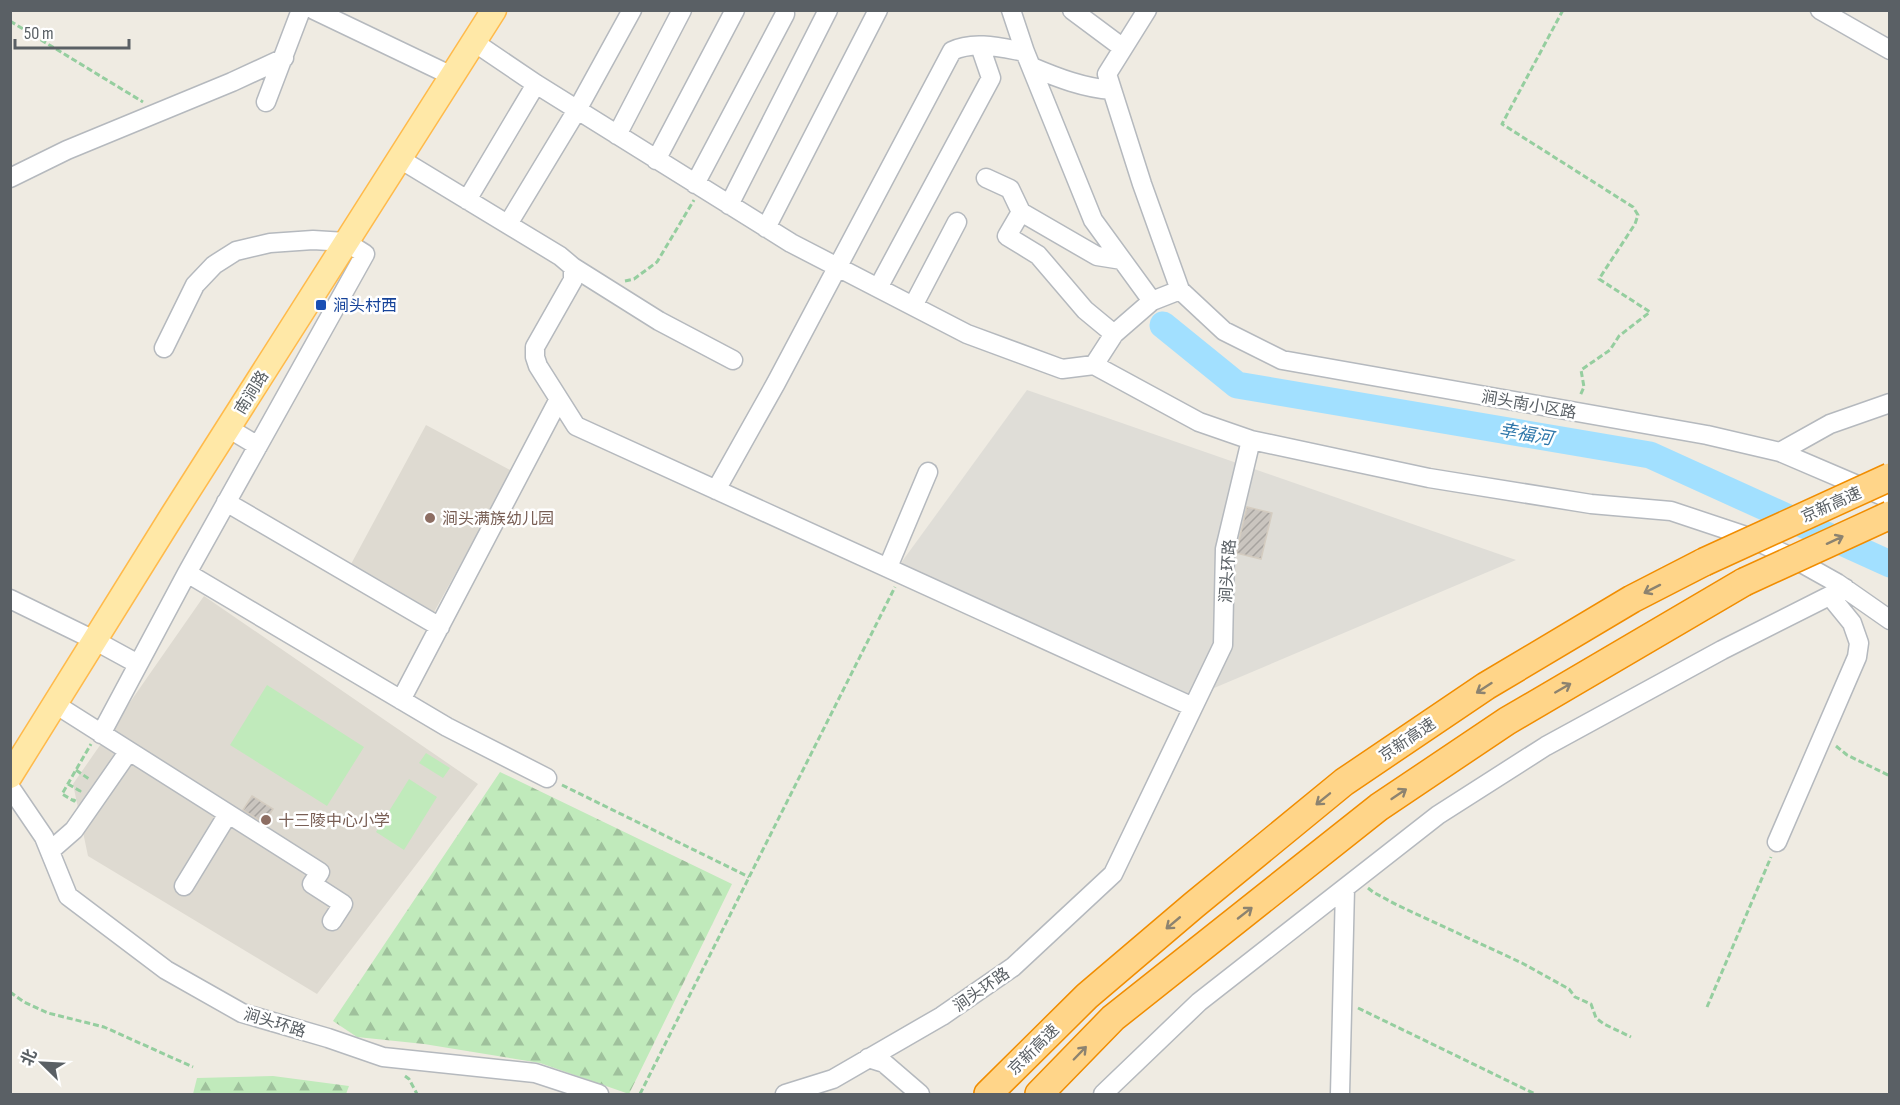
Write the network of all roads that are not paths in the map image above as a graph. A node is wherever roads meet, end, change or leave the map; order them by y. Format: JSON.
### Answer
{"nodes":[{"id":1,"x":302,"y":10,"type":"edge"},
{"id":2,"x":314,"y":10,"type":"edge"},
{"id":3,"x":632,"y":10,"type":"edge"},
{"id":4,"x":682,"y":10,"type":"edge"},
{"id":5,"x":735,"y":10,"type":"edge"},
{"id":6,"x":828,"y":10,"type":"edge"},
{"id":7,"x":878,"y":10,"type":"edge"},
{"id":8,"x":1011,"y":10,"type":"edge"},
{"id":9,"x":1147,"y":10,"type":"edge"},
{"id":10,"x":1820,"y":10,"type":"edge"},
{"id":11,"x":1081,"y":13,"type":"edge"},
{"id":12,"x":785,"y":14,"type":"dead end"},
{"id":13,"x":491,"y":15,"type":"edge"},
{"id":14,"x":474,"y":42,"type":"junction"},
{"id":15,"x":980,"y":46,"type":"junction"},
{"id":16,"x":1123,"y":48,"type":"junction"},
{"id":17,"x":1890,"y":50,"type":"edge"},
{"id":18,"x":284,"y":58,"type":"junction"},
{"id":19,"x":1029,"y":60,"type":"junction"},
{"id":20,"x":452,"y":76,"type":"junction"},
{"id":21,"x":536,"y":84,"type":"junction"},
{"id":22,"x":1105,"y":90,"type":"junction"},
{"id":23,"x":266,"y":102,"type":"dead end"},
{"id":24,"x":577,"y":110,"type":"junction"},
{"id":25,"x":617,"y":135,"type":"junction"},
{"id":26,"x":400,"y":159,"type":"junction"},
{"id":27,"x":656,"y":160,"type":"junction"},
{"id":28,"x":10,"y":178,"type":"edge"},
{"id":29,"x":986,"y":178,"type":"dead end"},
{"id":30,"x":698,"y":186,"type":"junction"},
{"id":31,"x":467,"y":200,"type":"junction"},
{"id":32,"x":729,"y":205,"type":"junction"},
{"id":33,"x":1021,"y":212,"type":"junction"},
{"id":34,"x":957,"y":222,"type":"dead end"},
{"id":35,"x":508,"y":224,"type":"junction"},
{"id":36,"x":766,"y":228,"type":"junction"},
{"id":37,"x":346,"y":242,"type":"junction"},
{"id":38,"x":1122,"y":260,"type":"junction"},
{"id":39,"x":573,"y":267,"type":"junction"},
{"id":40,"x":837,"y":267,"type":"junction"},
{"id":41,"x":878,"y":288,"type":"junction"},
{"id":42,"x":1180,"y":290,"type":"junction"},
{"id":43,"x":1152,"y":302,"type":"junction"},
{"id":44,"x":913,"y":306,"type":"junction"},
{"id":45,"x":1114,"y":334,"type":"junction"},
{"id":46,"x":164,"y":348,"type":"dead end"},
{"id":47,"x":733,"y":360,"type":"dead end"},
{"id":48,"x":1094,"y":365,"type":"junction"},
{"id":49,"x":559,"y":399,"type":"junction"},
{"id":50,"x":1890,"y":403,"type":"edge"},
{"id":51,"x":228,"y":428,"type":"junction"},
{"id":52,"x":1251,"y":440,"type":"junction"},
{"id":53,"x":258,"y":446,"type":"junction"},
{"id":54,"x":1780,"y":452,"type":"junction"},
{"id":55,"x":928,"y":472,"type":"dead end"},
{"id":56,"x":1890,"y":477,"type":"edge"},
{"id":57,"x":716,"y":490,"type":"junction"},
{"id":58,"x":1890,"y":499,"type":"edge"},
{"id":59,"x":226,"y":502,"type":"junction"},
{"id":60,"x":1890,"y":515,"type":"edge"},
{"id":61,"x":895,"y":570,"type":"junction"},
{"id":62,"x":187,"y":573,"type":"junction"},
{"id":63,"x":1838,"y":592,"type":"junction"},
{"id":64,"x":10,"y":599,"type":"edge"},
{"id":65,"x":1890,"y":621,"type":"edge"},
{"id":66,"x":440,"y":627,"type":"junction"},
{"id":67,"x":94,"y":640,"type":"junction"},
{"id":68,"x":138,"y":664,"type":"junction"},
{"id":69,"x":401,"y":700,"type":"junction"},
{"id":70,"x":55,"y":704,"type":"junction"},
{"id":71,"x":1193,"y":707,"type":"junction"},
{"id":72,"x":100,"y":732,"type":"junction"},
{"id":73,"x":134,"y":754,"type":"junction"},
{"id":74,"x":10,"y":776,"type":"edge"},
{"id":75,"x":547,"y":778,"type":"road end"},
{"id":76,"x":10,"y":787,"type":"edge"},
{"id":77,"x":228,"y":814,"type":"junction"},
{"id":78,"x":1777,"y":842,"type":"road end"},
{"id":79,"x":50,"y":851,"type":"junction"},
{"id":80,"x":1352,"y":883,"type":"junction"},
{"id":81,"x":184,"y":886,"type":"dead end"},
{"id":82,"x":332,"y":921,"type":"dead end"},
{"id":83,"x":868,"y":1058,"type":"junction"},
{"id":84,"x":599,"y":1095,"type":"edge"},
{"id":85,"x":784,"y":1095,"type":"edge"},
{"id":86,"x":920,"y":1095,"type":"edge"},
{"id":87,"x":988,"y":1095,"type":"edge"},
{"id":88,"x":1039,"y":1095,"type":"edge"},
{"id":89,"x":1103,"y":1095,"type":"edge"},
{"id":90,"x":1340,"y":1095,"type":"edge"}],
"edges":[{"from":1,"to":18,"type":"street"},
{"from":2,"to":20,"type":"street"},
{"from":3,"to":24,"type":"street"},
{"from":4,"to":25,"type":"street"},
{"from":5,"to":27,"type":"street"},
{"from":6,"to":32,"type":"street"},
{"from":7,"to":36,"type":"street"},
{"from":8,"to":19,"type":"street"},
{"from":9,"to":16,"type":"street"},
{"from":10,"to":17,"type":"street"},
{"from":11,"to":16,"type":"street"},
{"from":12,"to":30,"type":"street"},
{"from":13,"to":14,"type":"main road","name":"南涧路"},
{"from":14,"to":20,"type":"main road","name":"南涧路"},
{"from":14,"to":21,"type":"street"},
{"from":15,"to":19,"type":"street"},
{"from":15,"to":40,"type":"street"},
{"from":15,"to":41,"type":"street"},
{"from":16,"to":22,"type":"street"},
{"from":18,"to":23,"type":"street"},
{"from":18,"to":28,"type":"street"},
{"from":19,"to":22,"type":"street"},
{"from":19,"to":38,"type":"street"},
{"from":20,"to":26,"type":"main road","name":"南涧路"},
{"from":21,"to":24,"type":"street"},
{"from":21,"to":31,"type":"street"},
{"from":22,"to":42,"type":"street"},
{"from":24,"to":25,"type":"street"},
{"from":24,"to":35,"type":"street"},
{"from":25,"to":27,"type":"street"},
{"from":26,"to":31,"type":"street"},
{"from":26,"to":37,"type":"main road","name":"南涧路"},
{"from":27,"to":30,"type":"street"},
{"from":29,"to":33,"type":"street"},
{"from":30,"to":32,"type":"street"},
{"from":31,"to":35,"type":"street"},
{"from":32,"to":36,"type":"street"},
{"from":33,"to":38,"type":"street"},
{"from":33,"to":45,"type":"street"},
{"from":34,"to":44,"type":"street"},
{"from":35,"to":39,"type":"street"},
{"from":36,"to":40,"type":"street"},
{"from":37,"to":46,"type":"street"},
{"from":37,"to":51,"type":"main road","name":"南涧路"},
{"from":37,"to":53,"type":"street"},
{"from":38,"to":43,"type":"street"},
{"from":39,"to":47,"type":"street"},
{"from":39,"to":49,"type":"street"},
{"from":40,"to":41,"type":"street"},
{"from":40,"to":57,"type":"street"},
{"from":41,"to":44,"type":"street"},
{"from":42,"to":43,"type":"street"},
{"from":42,"to":54,"type":"street","name":"涧头南小区路"},
{"from":43,"to":45,"type":"street"},
{"from":44,"to":48,"type":"street"},
{"from":45,"to":48,"type":"street"},
{"from":48,"to":52,"type":"street"},
{"from":49,"to":57,"type":"street"},
{"from":49,"to":66,"type":"street"},
{"from":50,"to":54,"type":"street"},
{"from":51,"to":53,"type":"street"},
{"from":51,"to":67,"type":"main road","name":"南涧路"},
{"from":52,"to":63,"type":"street"},
{"from":52,"to":71,"type":"street","name":"涧头环路"},
{"from":53,"to":59,"type":"street"},
{"from":54,"to":58,"type":"street","name":"涧头南小区路"},
{"from":55,"to":61,"type":"street"},
{"from":56,"to":87,"type":"highway","name":"京新高速","one_way":true,"bridge":true},
{"from":57,"to":61,"type":"street"},
{"from":59,"to":62,"type":"street"},
{"from":59,"to":66,"type":"street"},
{"from":88,"to":60,"type":"highway","one_way":true,"bridge":true},
{"from":61,"to":71,"type":"street"},
{"from":62,"to":68,"type":"street"},
{"from":62,"to":69,"type":"street"},
{"from":63,"to":65,"type":"street"},
{"from":63,"to":78,"type":"street"},
{"from":63,"to":80,"type":"street"},
{"from":64,"to":67,"type":"street"},
{"from":66,"to":69,"type":"street"},
{"from":67,"to":68,"type":"street"},
{"from":67,"to":70,"type":"main road","name":"南涧路"},
{"from":68,"to":72,"type":"street"},
{"from":69,"to":75,"type":"street"},
{"from":70,"to":72,"type":"street"},
{"from":70,"to":74,"type":"main road","name":"南涧路"},
{"from":71,"to":83,"type":"street","name":"涧头环路"},
{"from":72,"to":73,"type":"street"},
{"from":73,"to":77,"type":"street"},
{"from":73,"to":79,"type":"street"},
{"from":76,"to":79,"type":"street","name":"涧头环路"},
{"from":77,"to":81,"type":"street"},
{"from":77,"to":82,"type":"street"},
{"from":79,"to":84,"type":"street","name":"涧头环路"},
{"from":80,"to":89,"type":"street"},
{"from":80,"to":90,"type":"street"},
{"from":83,"to":85,"type":"street","name":"涧头环路"},
{"from":83,"to":86,"type":"street"}]}
